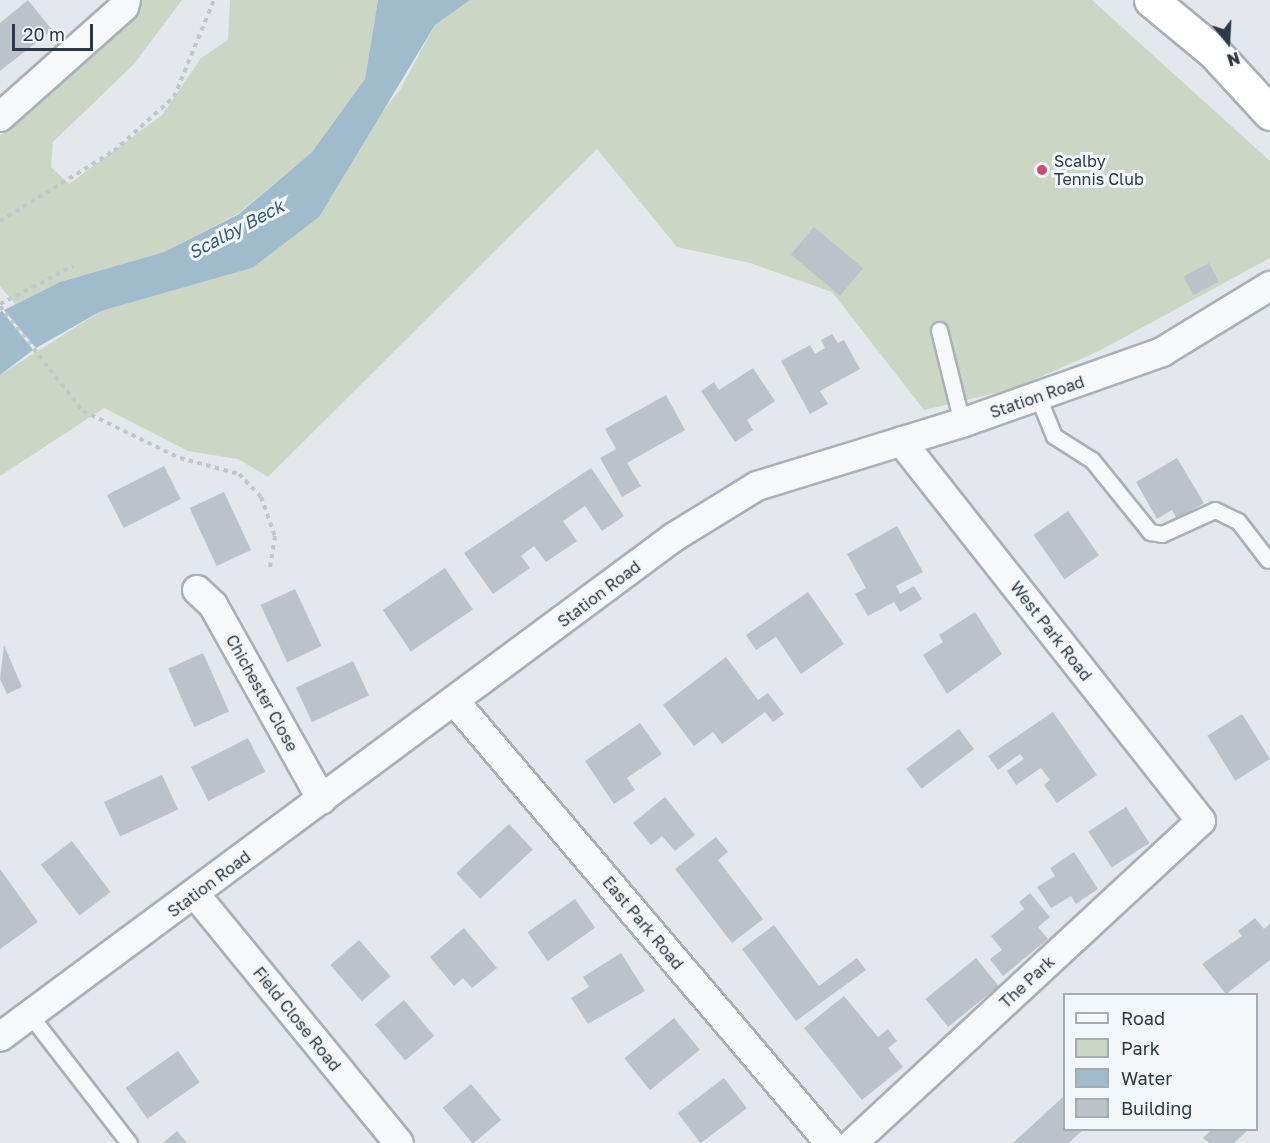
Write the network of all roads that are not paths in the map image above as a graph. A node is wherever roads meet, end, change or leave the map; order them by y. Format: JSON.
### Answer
{"nodes":[{"id":1,"x":126,"y":0,"type":"edge"},
{"id":2,"x":1150,"y":0,"type":"edge"},
{"id":3,"x":1270,"y":113,"type":"edge"},
{"id":4,"x":0,"y":117,"type":"edge"},
{"id":5,"x":1270,"y":286,"type":"edge"},
{"id":6,"x":939,"y":330,"type":"dead end"},
{"id":7,"x":1038,"y":397,"type":"junction"},
{"id":8,"x":962,"y":423,"type":"junction"},
{"id":9,"x":901,"y":441,"type":"junction"},
{"id":10,"x":1268,"y":560,"type":"dead end"},
{"id":11,"x":197,"y":590,"type":"dead end"},
{"id":12,"x":456,"y":703,"type":"junction"},
{"id":13,"x":322,"y":800,"type":"junction"},
{"id":14,"x":1201,"y":821,"type":"joint"},
{"id":15,"x":195,"y":894,"type":"junction"},
{"id":16,"x":30,"y":1015,"type":"junction"},
{"id":17,"x":0,"y":1037,"type":"edge"},
{"id":18,"x":129,"y":1143,"type":"edge"},
{"id":19,"x":399,"y":1143,"type":"edge"},
{"id":20,"x":830,"y":1143,"type":"edge"},
{"id":21,"x":853,"y":1143,"type":"edge"}],
"edges":[{"from":1,"to":4,"type":"street"},
{"from":2,"to":3,"type":"highway"},
{"from":5,"to":7,"type":"street","name":"Station Road"},
{"from":6,"to":8,"type":"lane"},
{"from":7,"to":8,"type":"street","name":"Station Road"},
{"from":7,"to":10,"type":"lane"},
{"from":8,"to":9,"type":"street","name":"Station Road"},
{"from":9,"to":12,"type":"street","name":"Station Road"},
{"from":9,"to":14,"type":"street","name":"West Park Road"},
{"from":11,"to":13,"type":"street","name":"Chichester Close"},
{"from":12,"to":13,"type":"street","name":"Station Road"},
{"from":12,"to":20,"type":"street","name":"East Park Road"},
{"from":13,"to":15,"type":"street","name":"Station Road"},
{"from":14,"to":21,"type":"street","name":"The Park"},
{"from":15,"to":16,"type":"street","name":"Station Road"},
{"from":15,"to":19,"type":"street","name":"Field Close Road"},
{"from":16,"to":17,"type":"street","name":"Station Road"},
{"from":16,"to":18,"type":"lane"}]}
